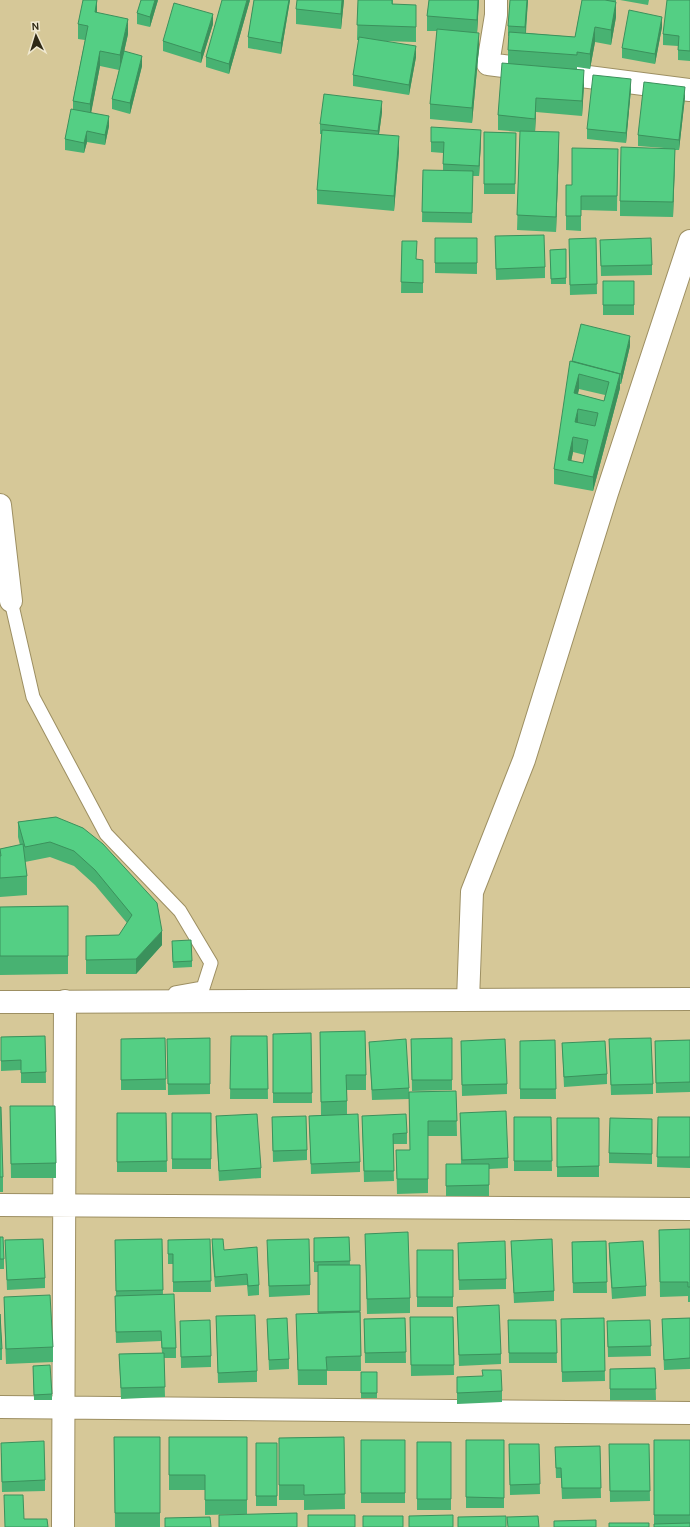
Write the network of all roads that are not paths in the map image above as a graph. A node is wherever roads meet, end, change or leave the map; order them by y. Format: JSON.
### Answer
{"nodes":[{"id":1,"x":496,"y":0,"type":"edge"},
{"id":2,"x":690,"y":90,"type":"edge"},
{"id":3,"x":690,"y":241,"type":"edge"},
{"id":4,"x":0,"y":505,"type":"edge"},
{"id":5,"x":11,"y":601,"type":"joint"},
{"id":6,"x":690,"y":999,"type":"edge"},
{"id":7,"x":468,"y":1000,"type":"junction"},
{"id":8,"x":65,"y":1001,"type":"junction"},
{"id":9,"x":138,"y":1001,"type":"junction"},
{"id":10,"x":0,"y":1002,"type":"edge"},
{"id":11,"x":0,"y":1206,"type":"edge"},
{"id":12,"x":64,"y":1207,"type":"junction"},
{"id":13,"x":690,"y":1209,"type":"edge"},
{"id":14,"x":0,"y":1407,"type":"edge"},
{"id":15,"x":64,"y":1408,"type":"junction"},
{"id":16,"x":690,"y":1414,"type":"edge"},
{"id":17,"x":63,"y":1527,"type":"edge"}],
"edges":[{"from":1,"to":2,"type":"street"},
{"from":3,"to":7,"type":"street"},
{"from":4,"to":5,"type":"street"},
{"from":5,"to":9,"type":"lane"},
{"from":6,"to":7,"type":"street"},
{"from":7,"to":9,"type":"street"},
{"from":8,"to":9,"type":"street"},
{"from":8,"to":10,"type":"street"},
{"from":8,"to":12,"type":"street"},
{"from":11,"to":12,"type":"street"},
{"from":12,"to":13,"type":"street"},
{"from":12,"to":15,"type":"street"},
{"from":14,"to":15,"type":"street"},
{"from":15,"to":16,"type":"street"},
{"from":15,"to":17,"type":"street"}]}
